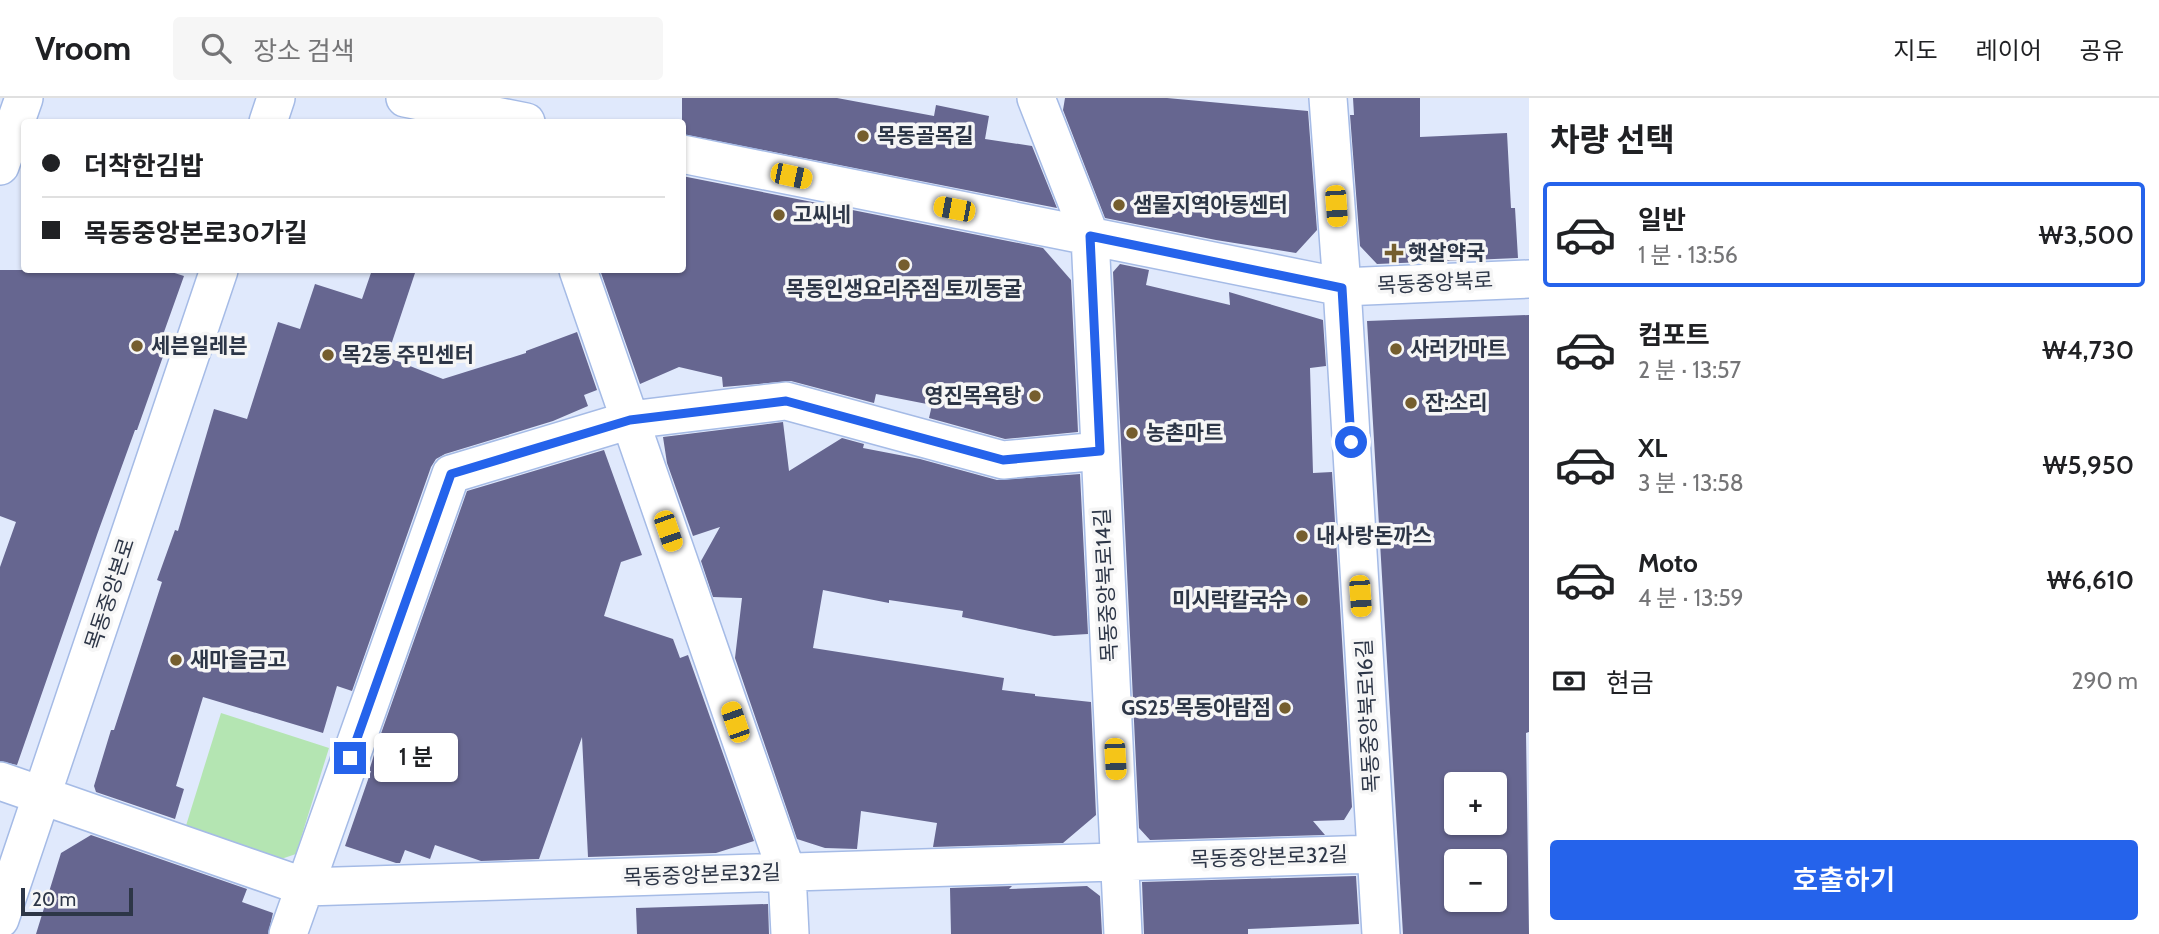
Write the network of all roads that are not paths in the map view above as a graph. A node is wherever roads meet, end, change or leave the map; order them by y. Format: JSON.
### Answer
{"nodes":[{"id":1,"x":24,"y":98,"type":"edge"},
{"id":2,"x":276,"y":98,"type":"edge"},
{"id":3,"x":405,"y":98,"type":"edge"},
{"id":4,"x":1036,"y":98,"type":"edge"},
{"id":5,"x":1328,"y":98,"type":"edge"},
{"id":6,"x":269,"y":119,"type":"edge"},
{"id":7,"x":511,"y":119,"type":"edge"},
{"id":8,"x":686,"y":155,"type":"edge"},
{"id":9,"x":0,"y":166,"type":"edge"},
{"id":10,"x":1090,"y":236,"type":"junction"},
{"id":11,"x":218,"y":273,"type":"edge"},
{"id":12,"x":579,"y":273,"type":"edge"},
{"id":13,"x":1529,"y":279,"type":"edge"},
{"id":14,"x":1342,"y":288,"type":"junction"},
{"id":15,"x":630,"y":420,"type":"junction"},
{"id":16,"x":1100,"y":451,"type":"junction"},
{"id":17,"x":0,"y":781,"type":"edge"},
{"id":18,"x":43,"y":796,"type":"junction"},
{"id":19,"x":1376,"y":854,"type":"junction"},
{"id":20,"x":1120,"y":862,"type":"junction"},
{"id":21,"x":787,"y":873,"type":"junction"},
{"id":22,"x":305,"y":887,"type":"junction"},
{"id":23,"x":0,"y":919,"type":"edge"},
{"id":24,"x":288,"y":934,"type":"edge"},
{"id":25,"x":790,"y":934,"type":"edge"},
{"id":26,"x":1123,"y":934,"type":"edge"},
{"id":27,"x":1381,"y":934,"type":"edge"}],
"edges":[{"from":1,"to":9,"type":"street"},
{"from":2,"to":6,"type":"street"},
{"from":3,"to":7,"type":"street"},
{"from":4,"to":10,"type":"street"},
{"from":5,"to":14,"type":"street"},
{"from":8,"to":10,"type":"street","name":"목동중앙북로"},
{"from":10,"to":14,"type":"street","name":"목동중앙북로"},
{"from":10,"to":16,"type":"street","name":"목동중앙북로14길"},
{"from":11,"to":18,"type":"street","name":"목동중앙본로"},
{"from":12,"to":15,"type":"street"},
{"from":13,"to":14,"type":"street","name":"목동중앙북로"},
{"from":14,"to":19,"type":"street","name":"목동중앙북로16길"},
{"from":15,"to":16,"type":"street"},
{"from":15,"to":21,"type":"street"},
{"from":15,"to":22,"type":"street"},
{"from":16,"to":20,"type":"street","name":"목동중앙북로14길"},
{"from":17,"to":18,"type":"street","name":"목동중앙본로32길"},
{"from":18,"to":22,"type":"street","name":"목동중앙본로32길"},
{"from":18,"to":23,"type":"street","name":"목동중앙본로"},
{"from":19,"to":20,"type":"street","name":"목동중앙본로32길"},
{"from":19,"to":27,"type":"street","name":"목동중앙북로16길"},
{"from":20,"to":21,"type":"street","name":"목동중앙본로32길"},
{"from":20,"to":26,"type":"street","name":"목동중앙북로14길"},
{"from":21,"to":22,"type":"street","name":"목동중앙본로32길"},
{"from":21,"to":25,"type":"street"},
{"from":22,"to":24,"type":"street"}]}
